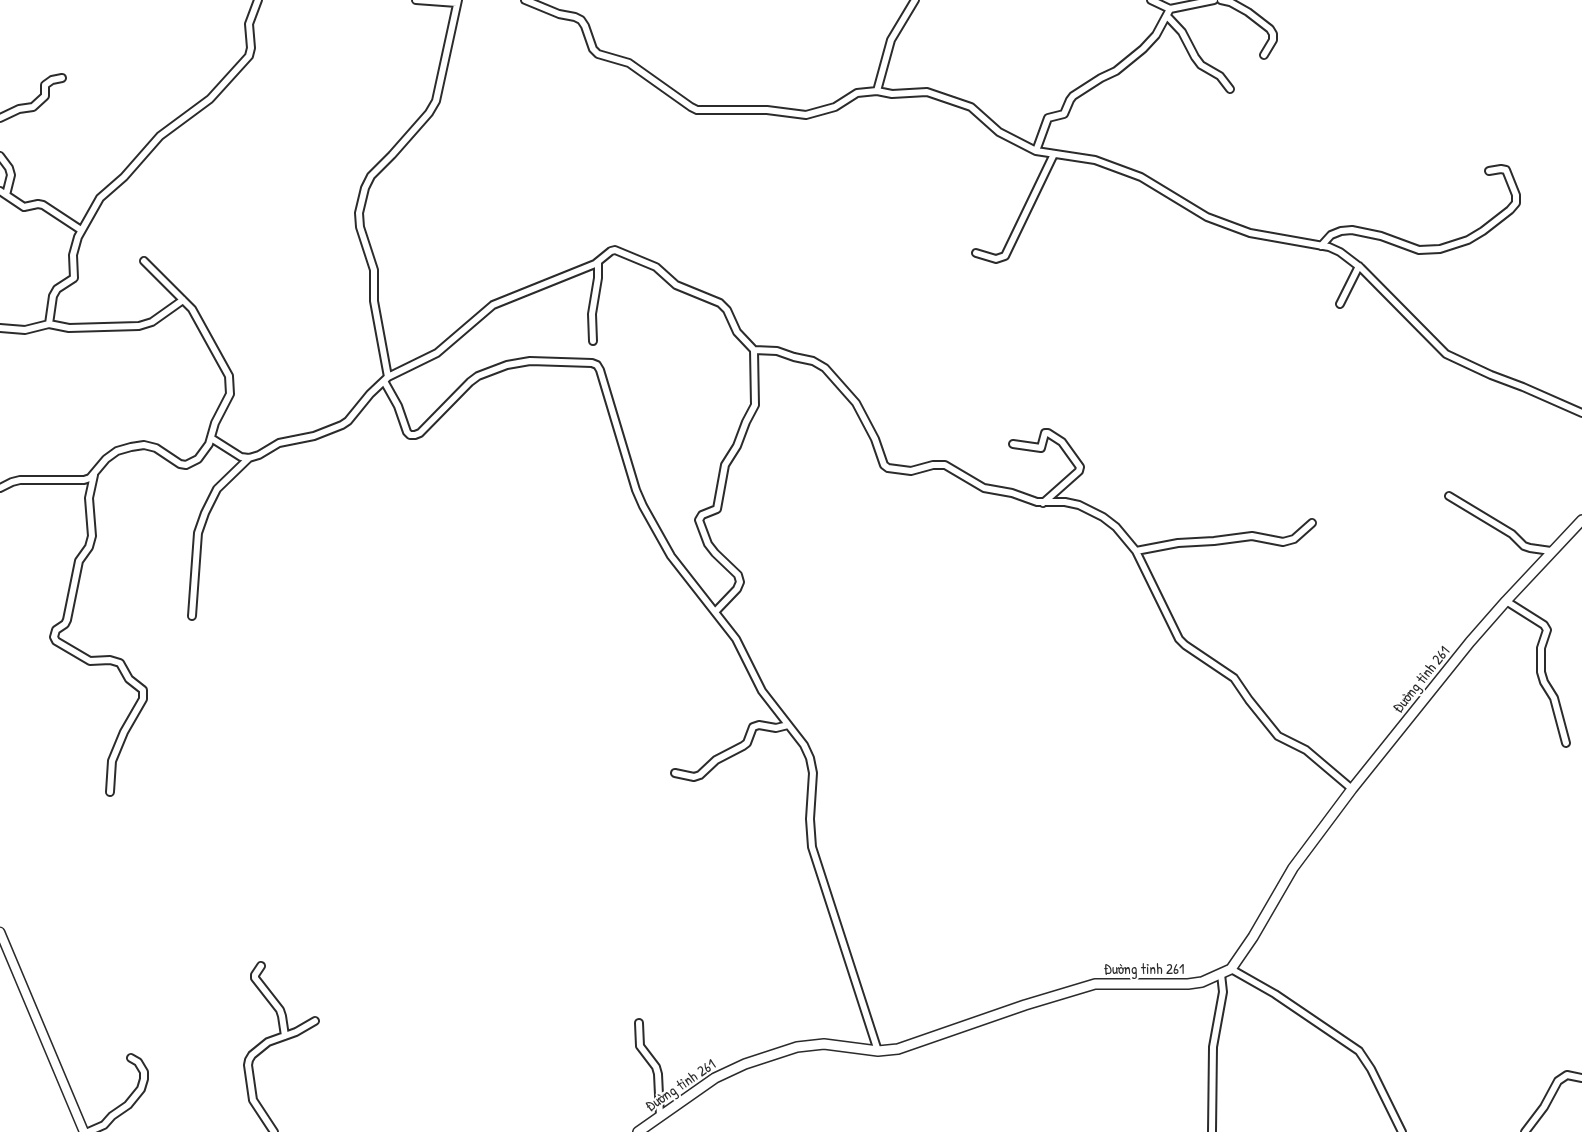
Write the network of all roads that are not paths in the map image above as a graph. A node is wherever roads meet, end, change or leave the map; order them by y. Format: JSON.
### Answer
{"nodes":[{"id":1,"x":258,"y":0,"type":"edge"},
{"id":2,"x":416,"y":0,"type":"edge"},
{"id":3,"x":525,"y":0,"type":"edge"},
{"id":4,"x":915,"y":0,"type":"edge"},
{"id":5,"x":1151,"y":0,"type":"edge"},
{"id":6,"x":1214,"y":0,"type":"edge"},
{"id":7,"x":1221,"y":0,"type":"edge"},
{"id":8,"x":457,"y":2,"type":"edge"},
{"id":9,"x":1170,"y":9,"type":"junction"},
{"id":10,"x":1166,"y":16,"type":"junction"},
{"id":11,"x":1264,"y":55,"type":"dead end"},
{"id":12,"x":62,"y":78,"type":"dead end"},
{"id":13,"x":1230,"y":89,"type":"dead end"},
{"id":14,"x":877,"y":91,"type":"junction"},
{"id":15,"x":0,"y":118,"type":"edge"},
{"id":16,"x":1036,"y":151,"type":"junction"},
{"id":17,"x":1054,"y":154,"type":"junction"},
{"id":18,"x":0,"y":156,"type":"edge"},
{"id":19,"x":1489,"y":171,"type":"dead end"},
{"id":20,"x":3,"y":193,"type":"edge"},
{"id":21,"x":81,"y":230,"type":"junction"},
{"id":22,"x":1321,"y":246,"type":"junction"},
{"id":23,"x":976,"y":253,"type":"dead end"},
{"id":24,"x":144,"y":261,"type":"dead end"},
{"id":25,"x":598,"y":263,"type":"junction"},
{"id":26,"x":1359,"y":266,"type":"junction"},
{"id":27,"x":184,"y":300,"type":"junction"},
{"id":28,"x":1340,"y":304,"type":"dead end"},
{"id":29,"x":49,"y":324,"type":"junction"},
{"id":30,"x":0,"y":328,"type":"edge"},
{"id":31,"x":593,"y":341,"type":"dead end"},
{"id":32,"x":754,"y":350,"type":"junction"},
{"id":33,"x":386,"y":379,"type":"junction"},
{"id":34,"x":1582,"y":413,"type":"edge"},
{"id":35,"x":211,"y":438,"type":"junction"},
{"id":36,"x":1013,"y":444,"type":"dead end"},
{"id":37,"x":249,"y":458,"type":"junction"},
{"id":38,"x":94,"y":475,"type":"junction"},
{"id":39,"x":0,"y":488,"type":"edge"},
{"id":40,"x":1449,"y":496,"type":"dead end"},
{"id":41,"x":1043,"y":503,"type":"junction"},
{"id":42,"x":1582,"y":520,"type":"edge"},
{"id":43,"x":1312,"y":524,"type":"dead end"},
{"id":44,"x":1136,"y":551,"type":"junction"},
{"id":45,"x":1551,"y":551,"type":"junction"},
{"id":46,"x":1506,"y":601,"type":"junction"},
{"id":47,"x":715,"y":612,"type":"junction"},
{"id":48,"x":192,"y":616,"type":"dead end"},
{"id":49,"x":788,"y":725,"type":"junction"},
{"id":50,"x":1566,"y":743,"type":"dead end"},
{"id":51,"x":675,"y":773,"type":"dead end"},
{"id":52,"x":1352,"y":789,"type":"junction"},
{"id":53,"x":110,"y":792,"type":"dead end"},
{"id":54,"x":0,"y":932,"type":"edge"},
{"id":55,"x":261,"y":966,"type":"dead end"},
{"id":56,"x":1231,"y":969,"type":"junction"},
{"id":57,"x":1221,"y":974,"type":"junction"},
{"id":58,"x":315,"y":1021,"type":"dead end"},
{"id":59,"x":640,"y":1023,"type":"dead end"},
{"id":60,"x":284,"y":1036,"type":"junction"},
{"id":61,"x":878,"y":1051,"type":"junction"},
{"id":62,"x":131,"y":1058,"type":"dead end"},
{"id":63,"x":1582,"y":1078,"type":"edge"},
{"id":64,"x":660,"y":1116,"type":"junction"},
{"id":65,"x":84,"y":1132,"type":"edge"},
{"id":66,"x":88,"y":1132,"type":"edge"},
{"id":67,"x":274,"y":1132,"type":"edge"},
{"id":68,"x":638,"y":1132,"type":"edge"},
{"id":69,"x":1212,"y":1132,"type":"edge"},
{"id":70,"x":1402,"y":1132,"type":"edge"},
{"id":71,"x":1525,"y":1132,"type":"edge"}],
"edges":[{"from":1,"to":21,"type":"street"},
{"from":2,"to":8,"type":"street"},
{"from":3,"to":14,"type":"street"},
{"from":4,"to":14,"type":"street"},
{"from":5,"to":9,"type":"street"},
{"from":6,"to":9,"type":"street"},
{"from":7,"to":11,"type":"street"},
{"from":8,"to":33,"type":"street"},
{"from":9,"to":10,"type":"street"},
{"from":10,"to":13,"type":"street"},
{"from":10,"to":16,"type":"street"},
{"from":12,"to":15,"type":"street"},
{"from":14,"to":16,"type":"street"},
{"from":16,"to":17,"type":"street"},
{"from":17,"to":22,"type":"street"},
{"from":17,"to":23,"type":"street"},
{"from":18,"to":20,"type":"street"},
{"from":19,"to":22,"type":"street"},
{"from":20,"to":21,"type":"street"},
{"from":21,"to":29,"type":"street"},
{"from":22,"to":26,"type":"street"},
{"from":24,"to":27,"type":"street"},
{"from":25,"to":31,"type":"street"},
{"from":25,"to":32,"type":"street"},
{"from":25,"to":33,"type":"street"},
{"from":26,"to":28,"type":"street"},
{"from":26,"to":34,"type":"street"},
{"from":27,"to":29,"type":"street"},
{"from":27,"to":35,"type":"street"},
{"from":29,"to":30,"type":"street"},
{"from":32,"to":41,"type":"street"},
{"from":32,"to":47,"type":"street"},
{"from":33,"to":37,"type":"street"},
{"from":33,"to":47,"type":"street"},
{"from":35,"to":37,"type":"street"},
{"from":35,"to":38,"type":"street"},
{"from":36,"to":41,"type":"street"},
{"from":37,"to":48,"type":"street"},
{"from":38,"to":39,"type":"street"},
{"from":38,"to":53,"type":"street"},
{"from":40,"to":45,"type":"street"},
{"from":41,"to":44,"type":"street"},
{"from":42,"to":45,"type":"main road","name":"Đường tỉnh 261"},
{"from":43,"to":44,"type":"street"},
{"from":44,"to":52,"type":"street"},
{"from":45,"to":46,"type":"main road","name":"Đường tỉnh 261"},
{"from":46,"to":50,"type":"street"},
{"from":46,"to":52,"type":"main road","name":"Đường tỉnh 261"},
{"from":47,"to":49,"type":"street"},
{"from":49,"to":51,"type":"street"},
{"from":49,"to":61,"type":"street"},
{"from":52,"to":56,"type":"main road","name":"Đường tỉnh 261"},
{"from":54,"to":65,"type":"street"},
{"from":55,"to":60,"type":"street"},
{"from":56,"to":57,"type":"main road","name":"Đường tỉnh 261"},
{"from":56,"to":70,"type":"street"},
{"from":57,"to":61,"type":"main road","name":"Đường tỉnh 261"},
{"from":57,"to":69,"type":"street"},
{"from":58,"to":60,"type":"street"},
{"from":59,"to":64,"type":"street"},
{"from":60,"to":67,"type":"street"},
{"from":61,"to":64,"type":"main road","name":"Đường tỉnh 261"},
{"from":62,"to":66,"type":"street"},
{"from":63,"to":71,"type":"street"},
{"from":64,"to":68,"type":"main road","name":"Đường tỉnh 261"}]}
